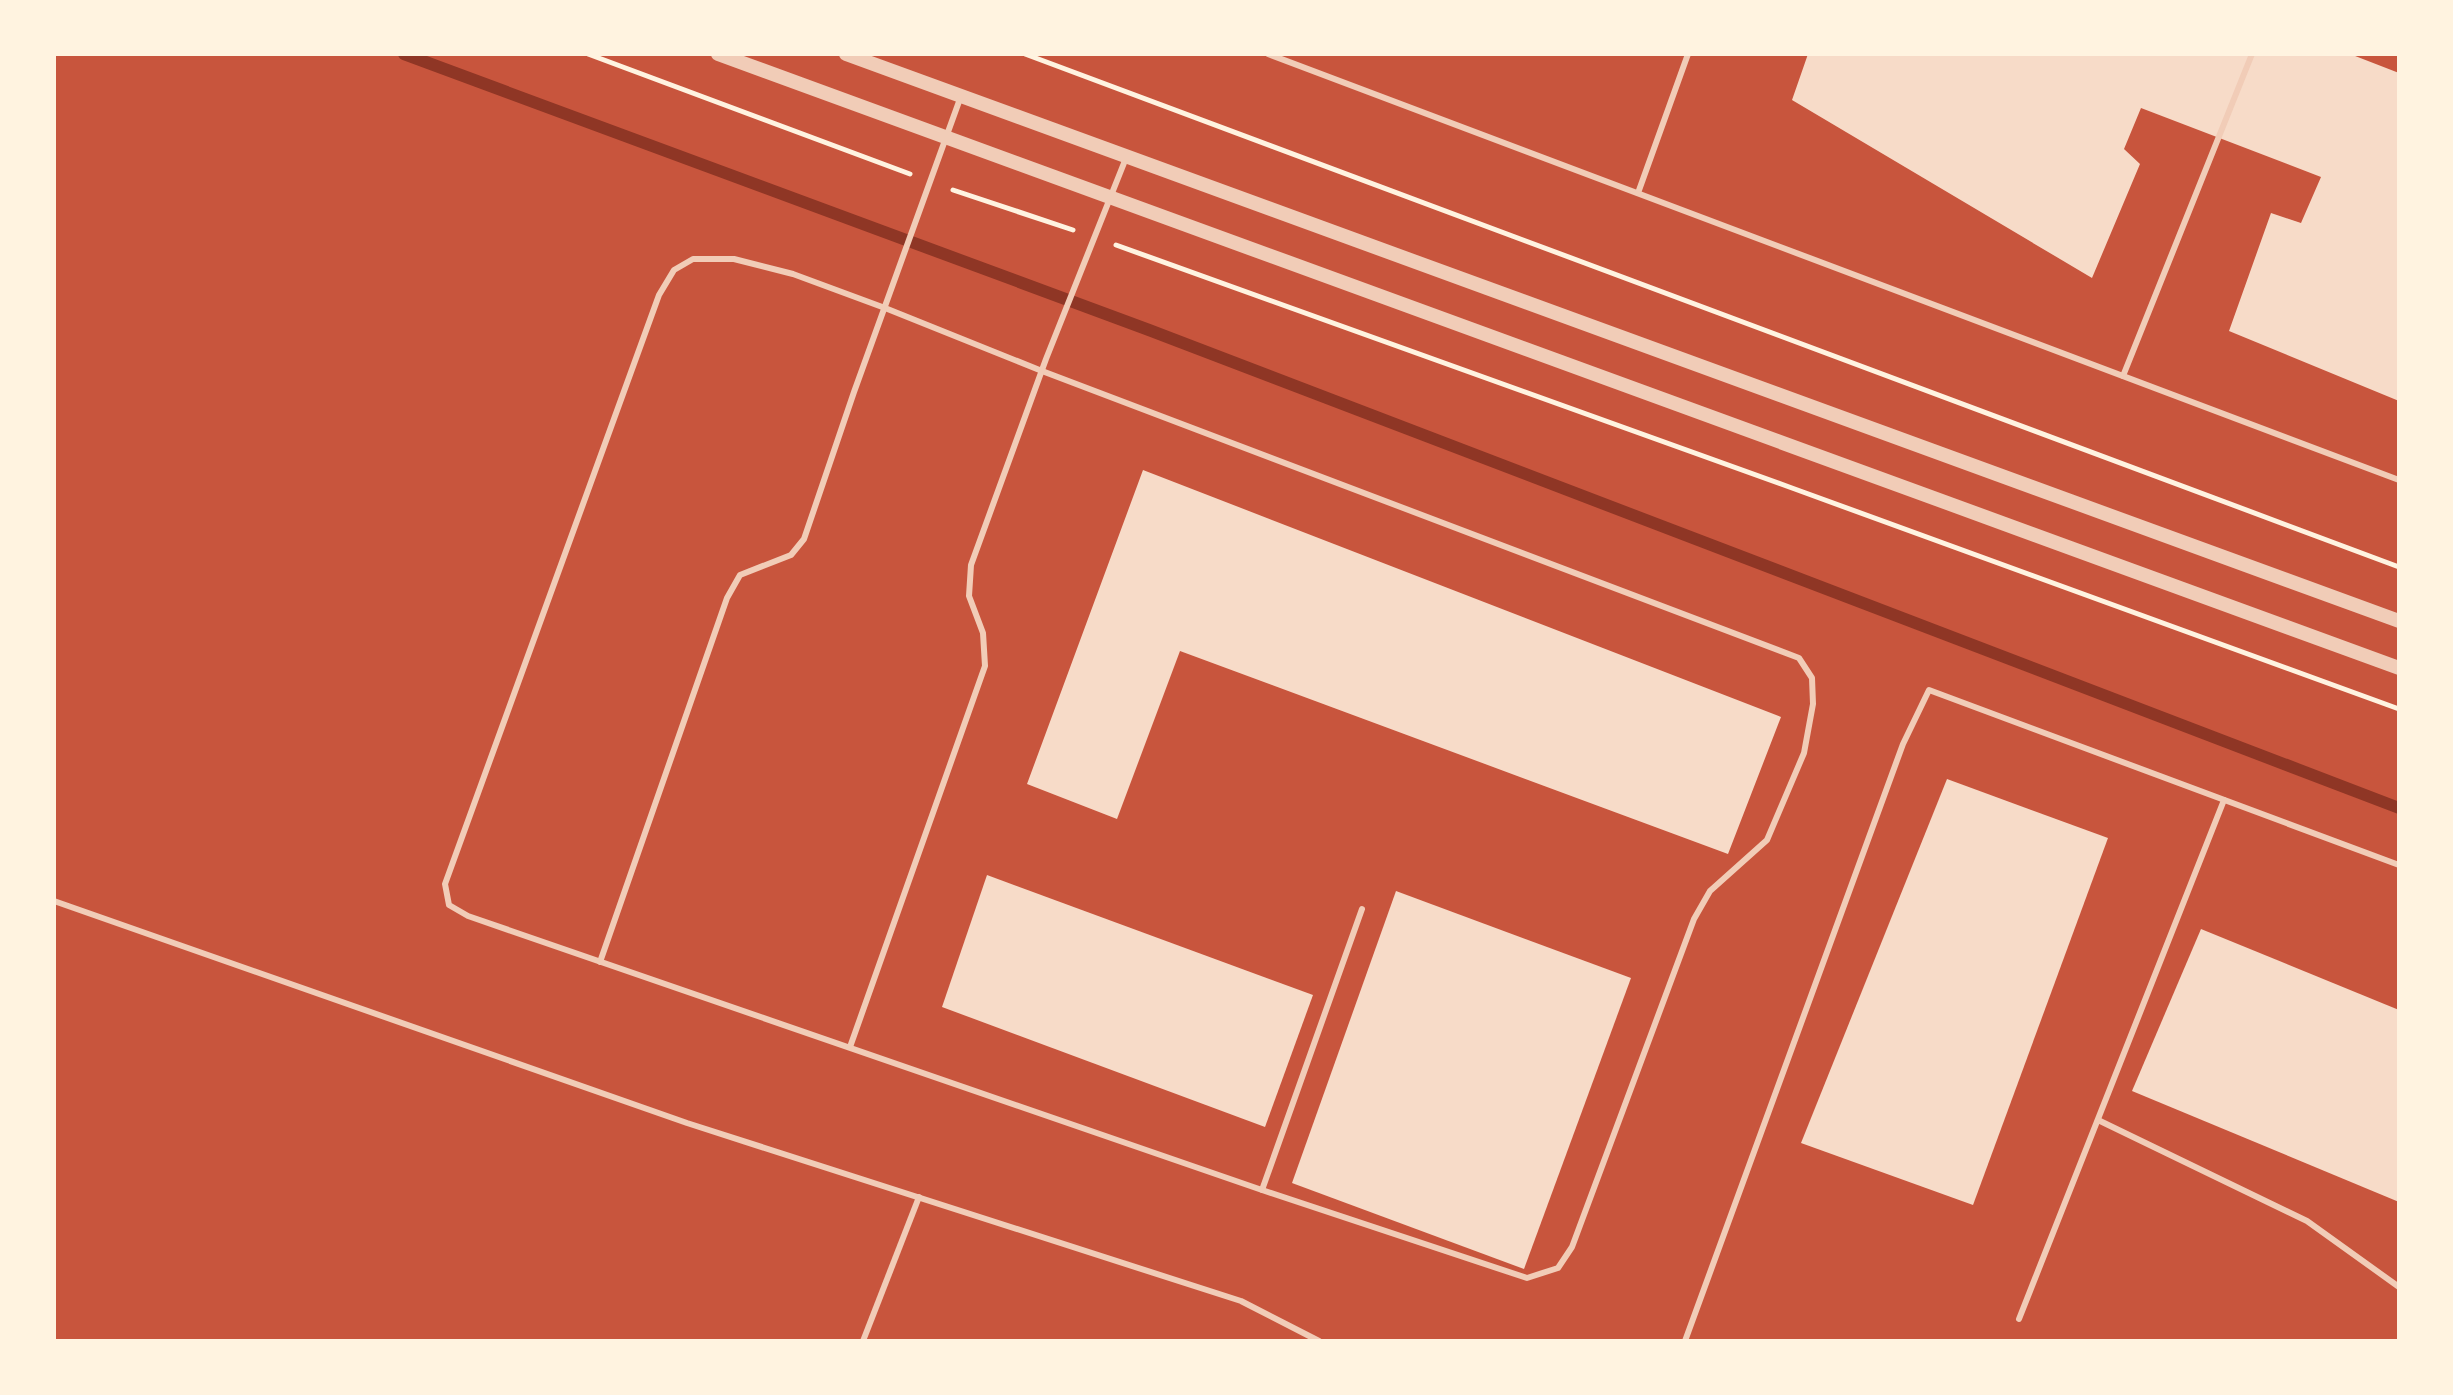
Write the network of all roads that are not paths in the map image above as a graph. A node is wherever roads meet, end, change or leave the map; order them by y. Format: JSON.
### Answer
{"nodes":[{"id":1,"x":718,"y":54,"type":"edge"},
{"id":2,"x":846,"y":54,"type":"edge"},
{"id":3,"x":1268,"y":54,"type":"edge"},
{"id":4,"x":1688,"y":54,"type":"edge"},
{"id":5,"x":2252,"y":54,"type":"edge"},
{"id":6,"x":961,"y":96,"type":"junction"},
{"id":7,"x":946,"y":138,"type":"junction"},
{"id":8,"x":1127,"y":156,"type":"junction"},
{"id":9,"x":1638,"y":193,"type":"junction"},
{"id":10,"x":1111,"y":198,"type":"junction"},
{"id":11,"x":885,"y":308,"type":"junction"},
{"id":12,"x":1042,"y":371,"type":"junction"},
{"id":13,"x":2123,"y":376,"type":"junction"},
{"id":14,"x":2399,"y":480,"type":"edge"},
{"id":15,"x":2399,"y":621,"type":"edge"},
{"id":16,"x":2399,"y":668,"type":"edge"},
{"id":17,"x":2224,"y":800,"type":"junction"},
{"id":18,"x":2399,"y":865,"type":"edge"},
{"id":19,"x":54,"y":901,"type":"edge"},
{"id":20,"x":1362,"y":909,"type":"dead end"},
{"id":21,"x":600,"y":962,"type":"junction"},
{"id":22,"x":850,"y":1047,"type":"junction"},
{"id":23,"x":2098,"y":1120,"type":"junction"},
{"id":24,"x":1262,"y":1190,"type":"junction"},
{"id":25,"x":919,"y":1197,"type":"junction"},
{"id":26,"x":2399,"y":1287,"type":"edge"},
{"id":27,"x":2019,"y":1319,"type":"dead end"},
{"id":28,"x":863,"y":1341,"type":"edge"},
{"id":29,"x":1319,"y":1341,"type":"edge"},
{"id":30,"x":1685,"y":1341,"type":"edge"}],
"edges":[{"from":1,"to":7,"type":"street"},
{"from":2,"to":6,"type":"street"},
{"from":3,"to":9,"type":"lane"},
{"from":4,"to":9,"type":"lane"},
{"from":5,"to":13,"type":"lane"},
{"from":6,"to":7,"type":"lane"},
{"from":6,"to":8,"type":"street"},
{"from":7,"to":10,"type":"street"},
{"from":7,"to":11,"type":"lane"},
{"from":8,"to":10,"type":"lane"},
{"from":8,"to":15,"type":"street"},
{"from":9,"to":13,"type":"lane"},
{"from":10,"to":12,"type":"lane"},
{"from":10,"to":16,"type":"street"},
{"from":11,"to":12,"type":"lane"},
{"from":11,"to":21,"type":"lane"},
{"from":11,"to":21,"type":"lane"},
{"from":12,"to":22,"type":"lane"},
{"from":12,"to":24,"type":"lane"},
{"from":13,"to":14,"type":"lane"},
{"from":17,"to":18,"type":"lane"},
{"from":17,"to":23,"type":"lane"},
{"from":17,"to":30,"type":"lane"},
{"from":19,"to":25,"type":"lane"},
{"from":20,"to":24,"type":"lane"},
{"from":21,"to":22,"type":"lane"},
{"from":22,"to":24,"type":"lane"},
{"from":23,"to":26,"type":"lane"},
{"from":23,"to":27,"type":"lane"},
{"from":25,"to":28,"type":"lane"},
{"from":25,"to":29,"type":"lane"}]}
